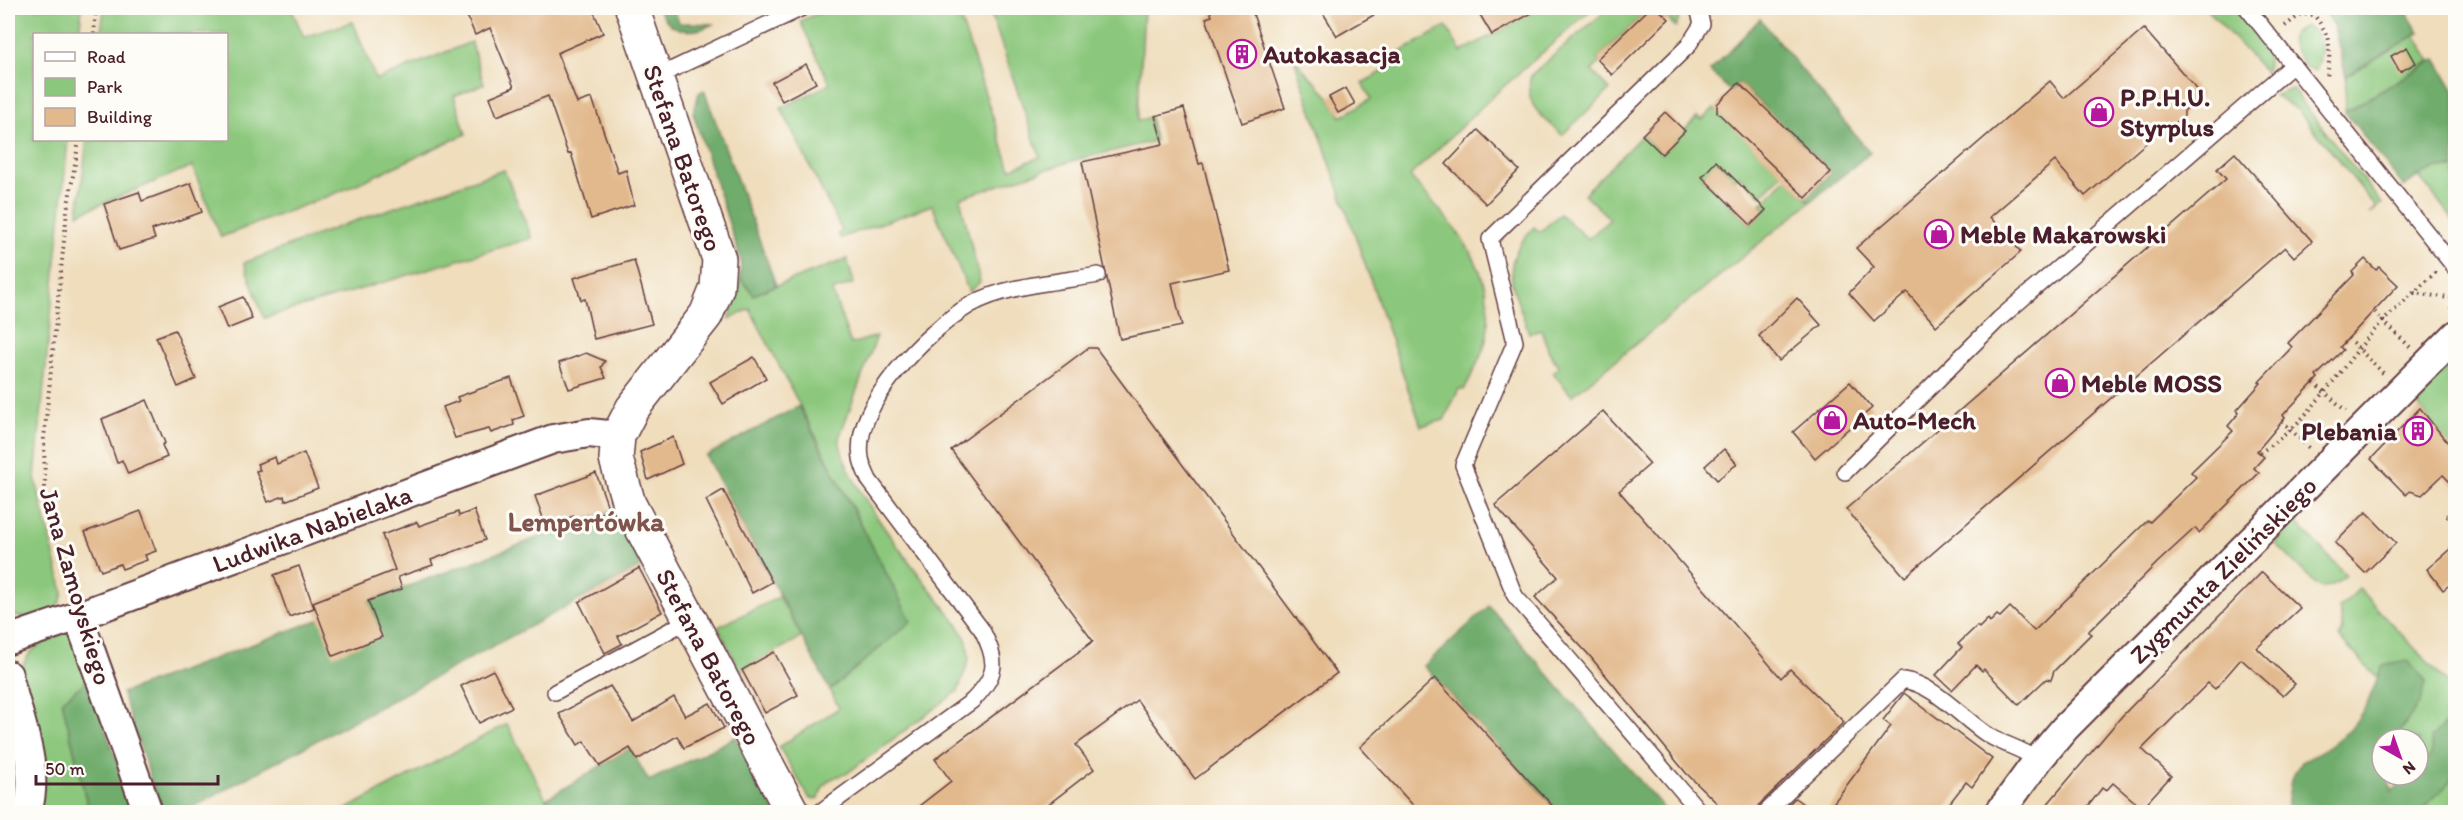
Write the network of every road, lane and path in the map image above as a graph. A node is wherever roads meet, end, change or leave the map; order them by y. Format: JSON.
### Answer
{"nodes":[{"id":1,"x":96,"y":8,"type":"edge"},
{"id":2,"x":632,"y":8,"type":"edge"},
{"id":3,"x":802,"y":8,"type":"edge"},
{"id":4,"x":1698,"y":8,"type":"edge"},
{"id":5,"x":2247,"y":8,"type":"edge"},
{"id":6,"x":94,"y":33,"type":"edge"},
{"id":7,"x":2276,"y":44,"type":"junction"},
{"id":8,"x":2293,"y":65,"type":"junction"},
{"id":9,"x":654,"y":78,"type":"junction"},
{"id":10,"x":2324,"y":104,"type":"junction"},
{"id":11,"x":78,"y":141,"type":"edge"},
{"id":12,"x":2439,"y":269,"type":"dead end"},
{"id":13,"x":2456,"y":269,"type":"edge"},
{"id":14,"x":1098,"y":275,"type":"dead end"},
{"id":15,"x":2413,"y":293,"type":"junction"},
{"id":16,"x":2456,"y":299,"type":"edge"},
{"id":17,"x":2375,"y":312,"type":"dead end"},
{"id":18,"x":2383,"y":321,"type":"junction"},
{"id":19,"x":2456,"y":335,"type":"edge"},
{"id":20,"x":2348,"y":338,"type":"dead end"},
{"id":21,"x":2357,"y":347,"type":"junction"},
{"id":22,"x":2412,"y":349,"type":"dead end"},
{"id":23,"x":2386,"y":375,"type":"dead end"},
{"id":24,"x":2314,"y":382,"type":"dead end"},
{"id":25,"x":2324,"y":391,"type":"junction"},
{"id":26,"x":2348,"y":413,"type":"dead end"},
{"id":27,"x":2282,"y":421,"type":"dead end"},
{"id":28,"x":2290,"y":430,"type":"junction"},
{"id":29,"x":618,"y":436,"type":"junction"},
{"id":30,"x":2311,"y":451,"type":"dead end"},
{"id":31,"x":2259,"y":453,"type":"dead end"},
{"id":32,"x":1845,"y":472,"type":"dead end"},
{"id":33,"x":2446,"y":516,"type":"dead end"},
{"id":34,"x":2456,"y":520,"type":"edge"},
{"id":35,"x":78,"y":616,"type":"junction"},
{"id":36,"x":689,"y":620,"type":"junction"},
{"id":37,"x":8,"y":640,"type":"edge"},
{"id":38,"x":8,"y":675,"type":"edge"},
{"id":39,"x":555,"y":692,"type":"dead end"},
{"id":40,"x":2038,"y":760,"type":"junction"},
{"id":41,"x":27,"y":813,"type":"edge"},
{"id":42,"x":148,"y":813,"type":"edge"},
{"id":43,"x":792,"y":813,"type":"edge"},
{"id":44,"x":820,"y":813,"type":"edge"},
{"id":45,"x":1700,"y":813,"type":"edge"},
{"id":46,"x":1766,"y":813,"type":"edge"},
{"id":47,"x":2000,"y":813,"type":"edge"}],
"edges":[{"from":1,"to":6,"type":"path"},
{"from":2,"to":9,"type":"street","name":"Stefana Batorego"},
{"from":3,"to":9,"type":"lane"},
{"from":4,"to":45,"type":"lane"},
{"from":5,"to":7,"type":"lane"},
{"from":7,"to":8,"type":"lane"},
{"from":7,"to":10,"type":"path"},
{"from":8,"to":10,"type":"lane"},
{"from":8,"to":32,"type":"lane"},
{"from":9,"to":29,"type":"street","name":"Stefana Batorego"},
{"from":10,"to":13,"type":"lane"},
{"from":11,"to":35,"type":"path","name":"Jana Zamoyskiego"},
{"from":12,"to":15,"type":"path"},
{"from":14,"to":44,"type":"lane"},
{"from":15,"to":16,"type":"path"},
{"from":15,"to":18,"type":"path"},
{"from":17,"to":18,"type":"path"},
{"from":18,"to":21,"type":"path"},
{"from":18,"to":22,"type":"path"},
{"from":19,"to":40,"type":"street","name":"Zygmunta Zielińskiego"},
{"from":20,"to":21,"type":"path"},
{"from":21,"to":23,"type":"path"},
{"from":21,"to":25,"type":"path"},
{"from":24,"to":25,"type":"path"},
{"from":25,"to":26,"type":"path"},
{"from":25,"to":28,"type":"path"},
{"from":27,"to":28,"type":"path"},
{"from":28,"to":30,"type":"path"},
{"from":28,"to":31,"type":"path"},
{"from":29,"to":35,"type":"street","name":"Ludwika Nabielaka"},
{"from":29,"to":36,"type":"street","name":"Stefana Batorego"},
{"from":33,"to":34,"type":"path"},
{"from":35,"to":37,"type":"street","name":"Ludwika Nabielaka"},
{"from":35,"to":42,"type":"street","name":"Jana Zamoyskiego"},
{"from":36,"to":39,"type":"lane"},
{"from":36,"to":43,"type":"street","name":"Stefana Batorego"},
{"from":38,"to":41,"type":"street"},
{"from":40,"to":46,"type":"lane"},
{"from":40,"to":47,"type":"street","name":"Zygmunta Zielińskiego"}]}
